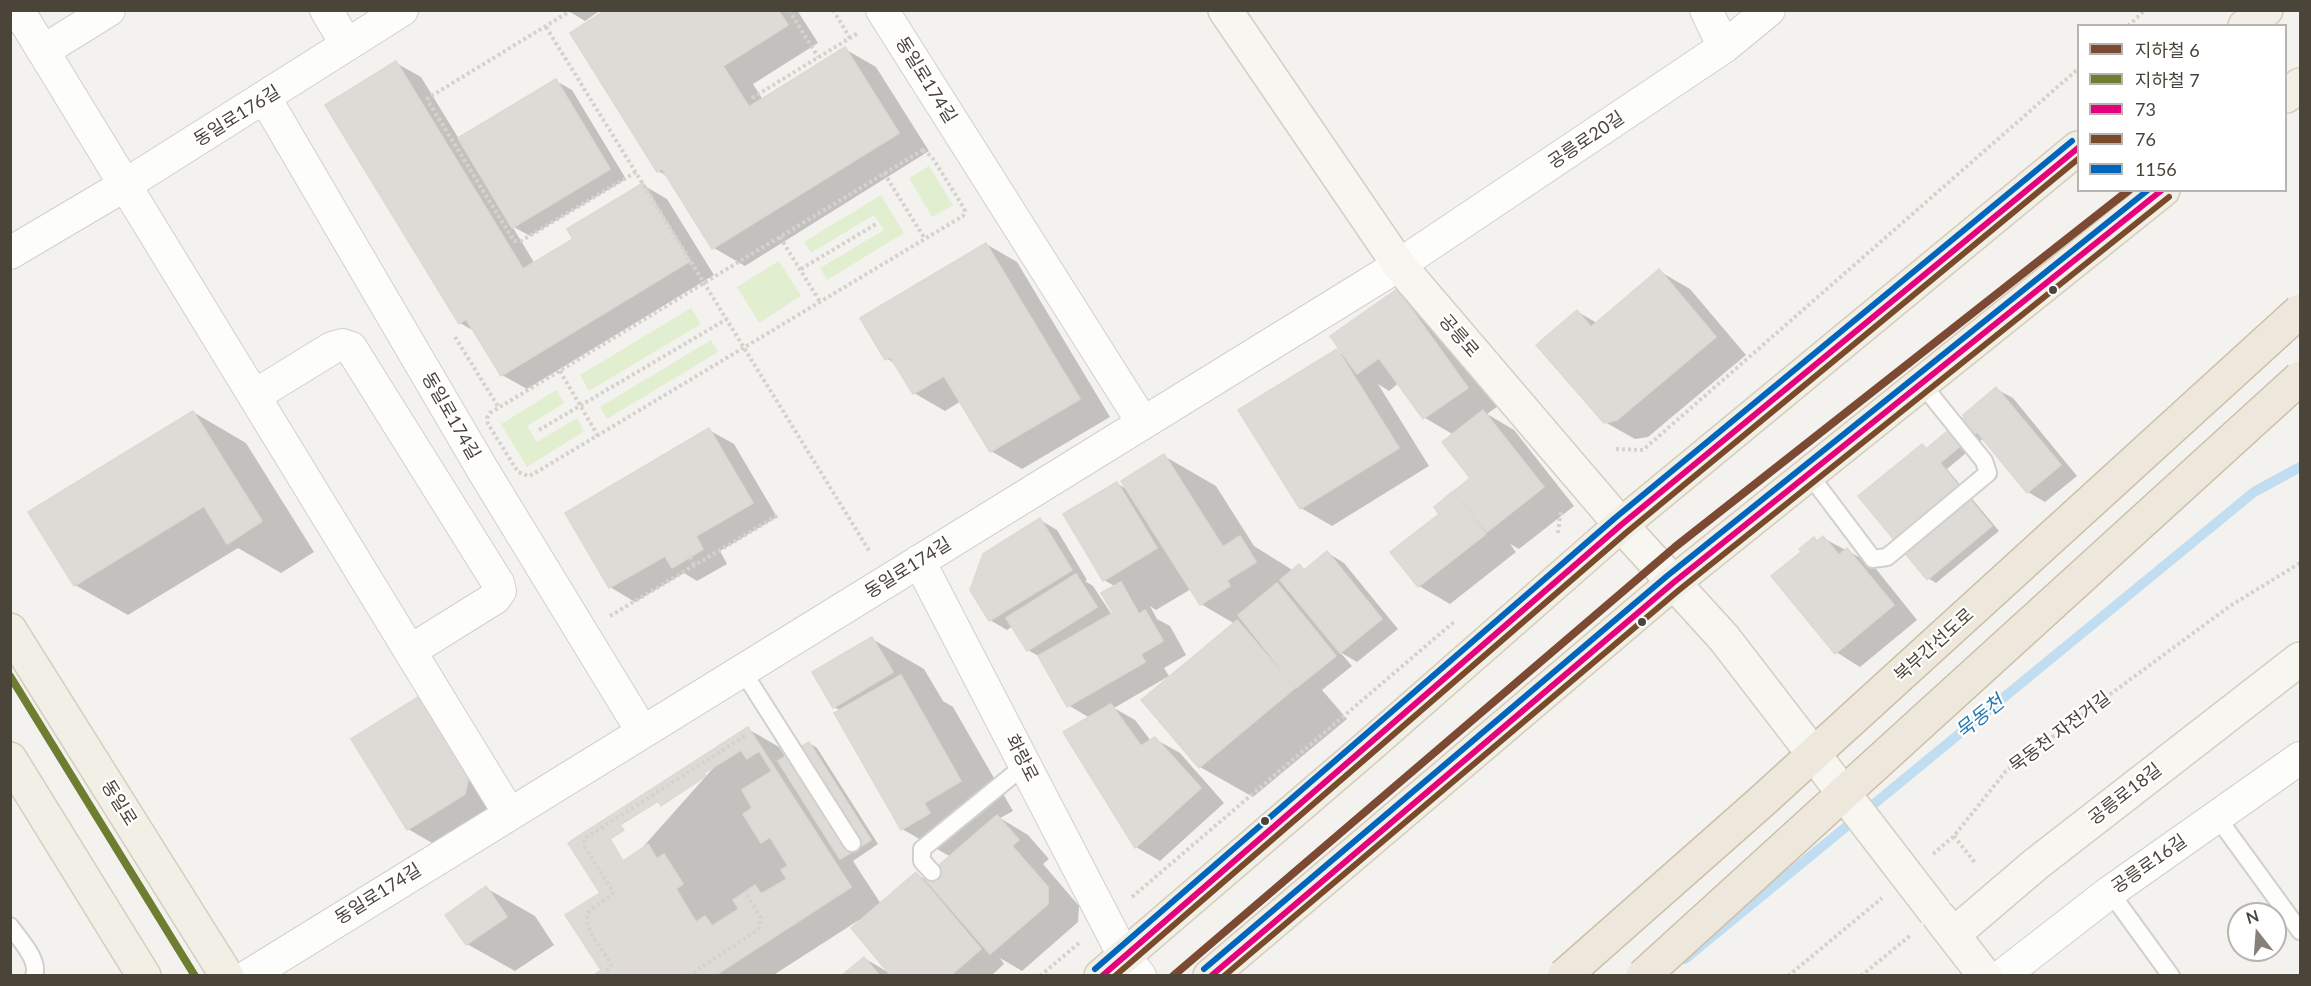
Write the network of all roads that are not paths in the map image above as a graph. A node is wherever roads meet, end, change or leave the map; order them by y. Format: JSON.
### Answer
{"nodes":[{"id":1,"x":18,"y":10,"type":"edge"},
{"id":2,"x":109,"y":10,"type":"edge"},
{"id":3,"x":326,"y":10,"type":"edge"},
{"id":4,"x":402,"y":10,"type":"edge"},
{"id":5,"x":1225,"y":10,"type":"edge"},
{"id":6,"x":1706,"y":10,"type":"edge"},
{"id":7,"x":1769,"y":10,"type":"edge"},
{"id":8,"x":2266,"y":10,"type":"edge"},
{"id":9,"x":873,"y":20,"type":"edge"},
{"id":10,"x":2248,"y":24,"type":"edge"},
{"id":11,"x":347,"y":45,"type":"junction"},
{"id":12,"x":1724,"y":47,"type":"junction"},
{"id":13,"x":43,"y":51,"type":"junction"},
{"id":14,"x":2301,"y":85,"type":"edge"},
{"id":15,"x":2287,"y":95,"type":"edge"},
{"id":16,"x":265,"y":98,"type":"junction"},
{"id":17,"x":2077,"y":150,"type":"edge"},
{"id":18,"x":125,"y":185,"type":"junction"},
{"id":19,"x":2161,"y":192,"type":"edge"},
{"id":20,"x":10,"y":253,"type":"edge"},
{"id":21,"x":1399,"y":265,"type":"junction"},
{"id":22,"x":2301,"y":311,"type":"edge"},
{"id":23,"x":2301,"y":378,"type":"edge"},
{"id":24,"x":1922,"y":384,"type":"junction"},
{"id":25,"x":254,"y":396,"type":"junction"},
{"id":26,"x":1143,"y":423,"type":"junction"},
{"id":27,"x":484,"y":472,"type":"junction"},
{"id":28,"x":1809,"y":474,"type":"junction"},
{"id":29,"x":444,"y":497,"type":"junction"},
{"id":30,"x":1621,"y":525,"type":"junction"},
{"id":31,"x":919,"y":561,"type":"junction"},
{"id":32,"x":1673,"y":583,"type":"junction"},
{"id":33,"x":10,"y":630,"type":"edge"},
{"id":34,"x":410,"y":651,"type":"junction"},
{"id":35,"x":2301,"y":659,"type":"edge"},
{"id":36,"x":742,"y":670,"type":"junction"},
{"id":37,"x":642,"y":731,"type":"junction"},
{"id":38,"x":2301,"y":758,"type":"edge"},
{"id":39,"x":10,"y":759,"type":"edge"},
{"id":40,"x":1025,"y":765,"type":"junction"},
{"id":41,"x":509,"y":813,"type":"junction"},
{"id":42,"x":2217,"y":817,"type":"junction"},
{"id":43,"x":852,"y":843,"type":"dead end"},
{"id":44,"x":932,"y":872,"type":"dead end"},
{"id":45,"x":2110,"y":892,"type":"junction"},
{"id":46,"x":10,"y":926,"type":"edge"},
{"id":47,"x":1934,"y":927,"type":"junction"},
{"id":48,"x":2301,"y":931,"type":"edge"},
{"id":49,"x":1121,"y":969,"type":"edge"},
{"id":50,"x":34,"y":975,"type":"edge"},
{"id":51,"x":144,"y":975,"type":"edge"},
{"id":52,"x":227,"y":975,"type":"edge"},
{"id":53,"x":248,"y":975,"type":"edge"},
{"id":54,"x":1210,"y":975,"type":"edge"},
{"id":55,"x":1564,"y":975,"type":"edge"},
{"id":56,"x":1643,"y":975,"type":"edge"},
{"id":57,"x":1985,"y":975,"type":"edge"},
{"id":58,"x":2002,"y":975,"type":"edge"},
{"id":59,"x":2171,"y":975,"type":"edge"}],
"edges":[{"from":1,"to":13,"type":"street"},
{"from":2,"to":13,"type":"street"},
{"from":3,"to":11,"type":"street"},
{"from":4,"to":11,"type":"street","name":"동일로176길"},
{"from":5,"to":21,"type":"street","name":"공릉로"},
{"from":6,"to":12,"type":"street"},
{"from":7,"to":12,"type":"street","name":"공릉로20길"},
{"from":8,"to":10,"type":"main road"},
{"from":9,"to":26,"type":"street","name":"동일로174길"},
{"from":11,"to":16,"type":"street","name":"동일로176길"},
{"from":12,"to":21,"type":"street","name":"공릉로20길"},
{"from":13,"to":18,"type":"street"},
{"from":14,"to":15,"type":"main road"},
{"from":16,"to":18,"type":"street","name":"동일로176길"},
{"from":16,"to":27,"type":"street","name":"동일로174길"},
{"from":17,"to":30,"type":"main road","name":"화랑로"},
{"from":18,"to":20,"type":"street","name":"동일로176길"},
{"from":18,"to":25,"type":"street"},
{"from":19,"to":24,"type":"main road"},
{"from":21,"to":26,"type":"street","name":"동일로174길"},
{"from":21,"to":30,"type":"street","name":"공릉로"},
{"from":22,"to":55,"type":"highway","name":"북부간선도로","bridge":true},
{"from":23,"to":56,"type":"highway","bridge":true},
{"from":24,"to":28,"type":"main road"},
{"from":24,"to":28,"type":"lane"},
{"from":25,"to":29,"type":"street"},
{"from":25,"to":34,"type":"street"},
{"from":26,"to":31,"type":"street","name":"동일로174길"},
{"from":27,"to":29,"type":"street"},
{"from":27,"to":37,"type":"street","name":"동일로174길"},
{"from":28,"to":32,"type":"main road"},
{"from":29,"to":34,"type":"street"},
{"from":30,"to":32,"type":"street","name":"공릉로"},
{"from":30,"to":49,"type":"main road","name":"화랑로"},
{"from":31,"to":36,"type":"street","name":"동일로174길"},
{"from":31,"to":40,"type":"street","name":"화랑로"},
{"from":32,"to":47,"type":"street","name":"공릉로","bridge":true},
{"from":32,"to":54,"type":"main road"},
{"from":33,"to":52,"type":"main road","name":"동일로"},
{"from":34,"to":41,"type":"street"},
{"from":35,"to":47,"type":"street","name":"공릉로18길"},
{"from":36,"to":37,"type":"street","name":"동일로174길"},
{"from":36,"to":43,"type":"lane"},
{"from":37,"to":41,"type":"street","name":"동일로174길"},
{"from":38,"to":42,"type":"street","name":"공릉로16길"},
{"from":39,"to":51,"type":"main road"},
{"from":40,"to":44,"type":"lane"},
{"from":40,"to":49,"type":"street","name":"화랑로"},
{"from":41,"to":53,"type":"street","name":"동일로174길"},
{"from":42,"to":45,"type":"street","name":"공릉로16길"},
{"from":42,"to":48,"type":"lane"},
{"from":45,"to":58,"type":"street","name":"공릉로16길"},
{"from":45,"to":59,"type":"lane"},
{"from":46,"to":50,"type":"lane"},
{"from":47,"to":57,"type":"street"}]}
